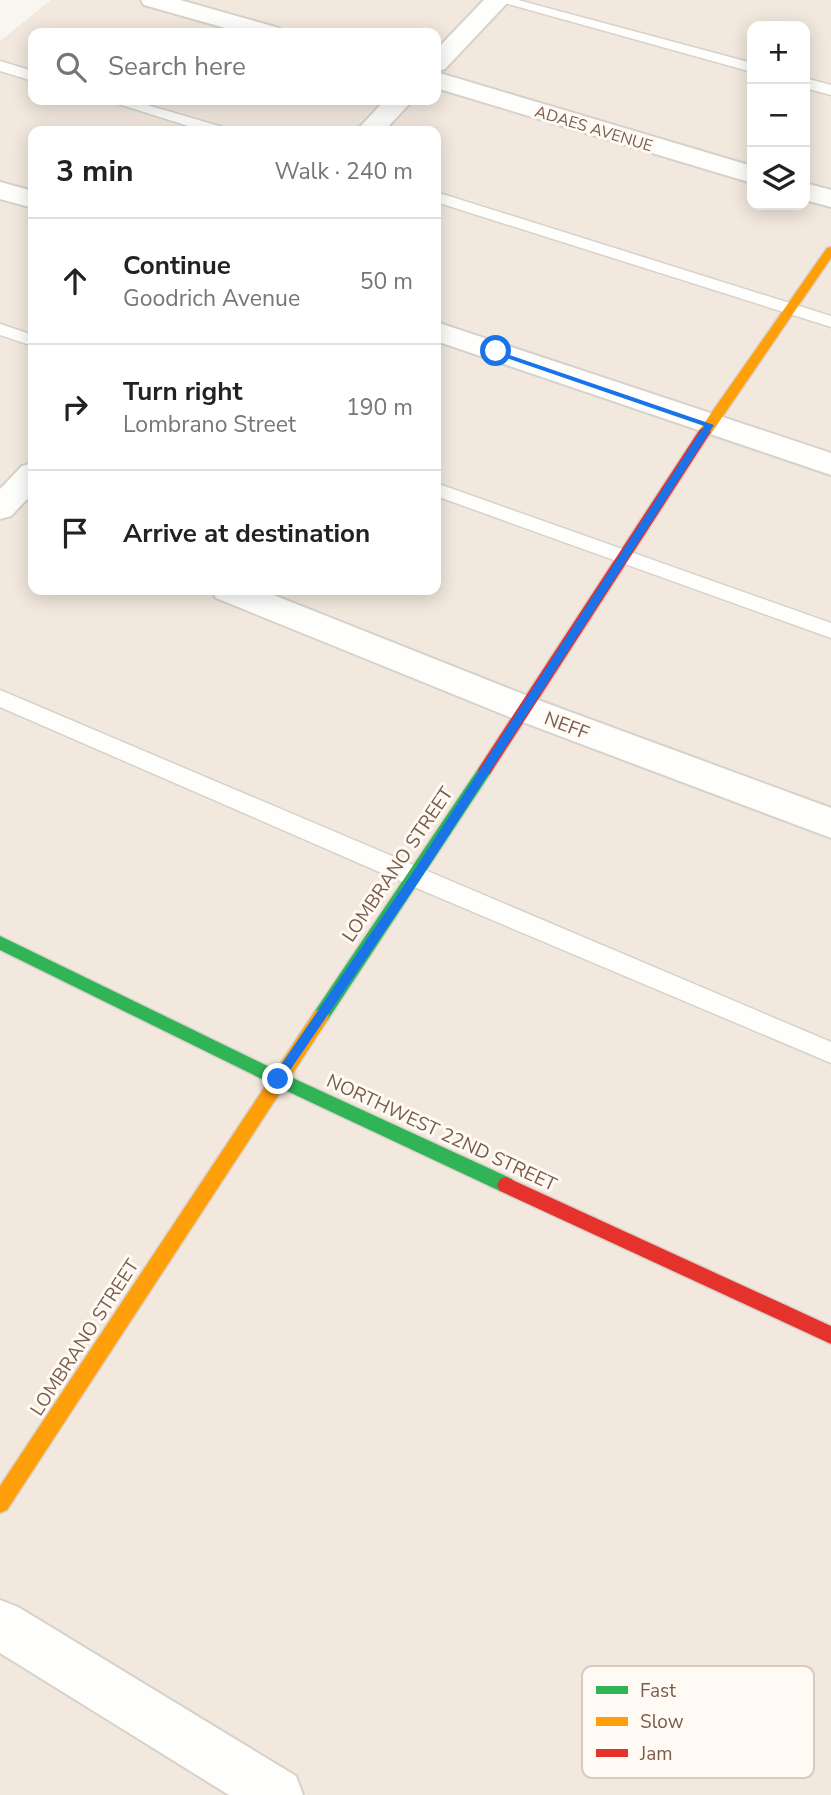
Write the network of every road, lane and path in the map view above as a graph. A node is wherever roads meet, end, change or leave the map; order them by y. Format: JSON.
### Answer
{"nodes":[{"id":1,"x":153,"y":0,"type":"edge"},
{"id":2,"x":500,"y":0,"type":"edge"},
{"id":3,"x":252,"y":28,"type":"edge"},
{"id":4,"x":441,"y":59,"type":"edge"},
{"id":5,"x":0,"y":66,"type":"edge"},
{"id":6,"x":747,"y":67,"type":"edge"},
{"id":7,"x":28,"y":74,"type":"edge"},
{"id":8,"x":441,"y":82,"type":"edge"},
{"id":9,"x":809,"y":84,"type":"edge"},
{"id":10,"x":831,"y":90,"type":"edge"},
{"id":11,"x":131,"y":105,"type":"edge"},
{"id":12,"x":395,"y":105,"type":"edge"},
{"id":13,"x":203,"y":126,"type":"edge"},
{"id":14,"x":374,"y":126,"type":"edge"},
{"id":15,"x":747,"y":173,"type":"edge"},
{"id":16,"x":0,"y":190,"type":"edge"},
{"id":17,"x":810,"y":193,"type":"edge"},
{"id":18,"x":28,"y":198,"type":"edge"},
{"id":19,"x":441,"y":199,"type":"edge"},
{"id":20,"x":831,"y":199,"type":"edge"},
{"id":21,"x":831,"y":250,"type":"edge"},
{"id":22,"x":790,"y":310,"type":"junction"},
{"id":23,"x":831,"y":322,"type":"edge"},
{"id":24,"x":0,"y":329,"type":"edge"},
{"id":25,"x":441,"y":333,"type":"edge"},
{"id":26,"x":28,"y":339,"type":"edge"},
{"id":27,"x":710,"y":425,"type":"junction"},
{"id":28,"x":831,"y":464,"type":"edge"},
{"id":29,"x":28,"y":481,"type":"edge"},
{"id":30,"x":441,"y":491,"type":"edge"},
{"id":31,"x":10,"y":505,"type":"edge"},
{"id":32,"x":625,"y":558,"type":"junction"},
{"id":33,"x":240,"y":595,"type":"edge"},
{"id":34,"x":831,"y":631,"type":"edge"},
{"id":35,"x":0,"y":698,"type":"edge"},
{"id":36,"x":525,"y":709,"type":"junction"},
{"id":37,"x":831,"y":823,"type":"edge"},
{"id":38,"x":415,"y":878,"type":"junction"},
{"id":39,"x":0,"y":943,"type":"edge"},
{"id":40,"x":831,"y":1054,"type":"edge"},
{"id":41,"x":278,"y":1079,"type":"junction"},
{"id":42,"x":831,"y":1335,"type":"edge"},
{"id":43,"x":0,"y":1503,"type":"edge"},
{"id":44,"x":0,"y":1625,"type":"edge"},
{"id":45,"x":277,"y":1795,"type":"edge"}],
"edges":[{"from":1,"to":3,"type":"street"},
{"from":2,"to":4,"type":"street"},
{"from":2,"to":6,"type":"lane"},
{"from":5,"to":7,"type":"lane"},
{"from":8,"to":15,"type":"street","name":"ADAES AVENUE"},
{"from":9,"to":10,"type":"lane"},
{"from":11,"to":13,"type":"lane"},
{"from":12,"to":14,"type":"street"},
{"from":16,"to":18,"type":"street"},
{"from":17,"to":20,"type":"street"},
{"from":19,"to":22,"type":"lane"},
{"from":21,"to":22,"type":"street","name":"LOMBRANO STREET"},
{"from":22,"to":23,"type":"lane"},
{"from":22,"to":27,"type":"street","name":"LOMBRANO STREET"},
{"from":24,"to":26,"type":"lane"},
{"from":25,"to":27,"type":"street"},
{"from":27,"to":28,"type":"street"},
{"from":27,"to":32,"type":"street","name":"LOMBRANO STREET"},
{"from":29,"to":31,"type":"street"},
{"from":30,"to":32,"type":"lane"},
{"from":32,"to":34,"type":"lane"},
{"from":32,"to":36,"type":"street","name":"LOMBRANO STREET"},
{"from":33,"to":36,"type":"street","name":"NEFF"},
{"from":35,"to":38,"type":"lane"},
{"from":36,"to":37,"type":"street","name":"NEFF"},
{"from":36,"to":38,"type":"street","name":"LOMBRANO STREET"},
{"from":38,"to":40,"type":"lane"},
{"from":38,"to":41,"type":"street","name":"LOMBRANO STREET"},
{"from":39,"to":41,"type":"street","name":"NORTHWEST 22ND STREET"},
{"from":41,"to":42,"type":"street","name":"NORTHWEST 22ND STREET"},
{"from":41,"to":43,"type":"street","name":"LOMBRANO STREET"},
{"from":44,"to":45,"type":"street"}]}
